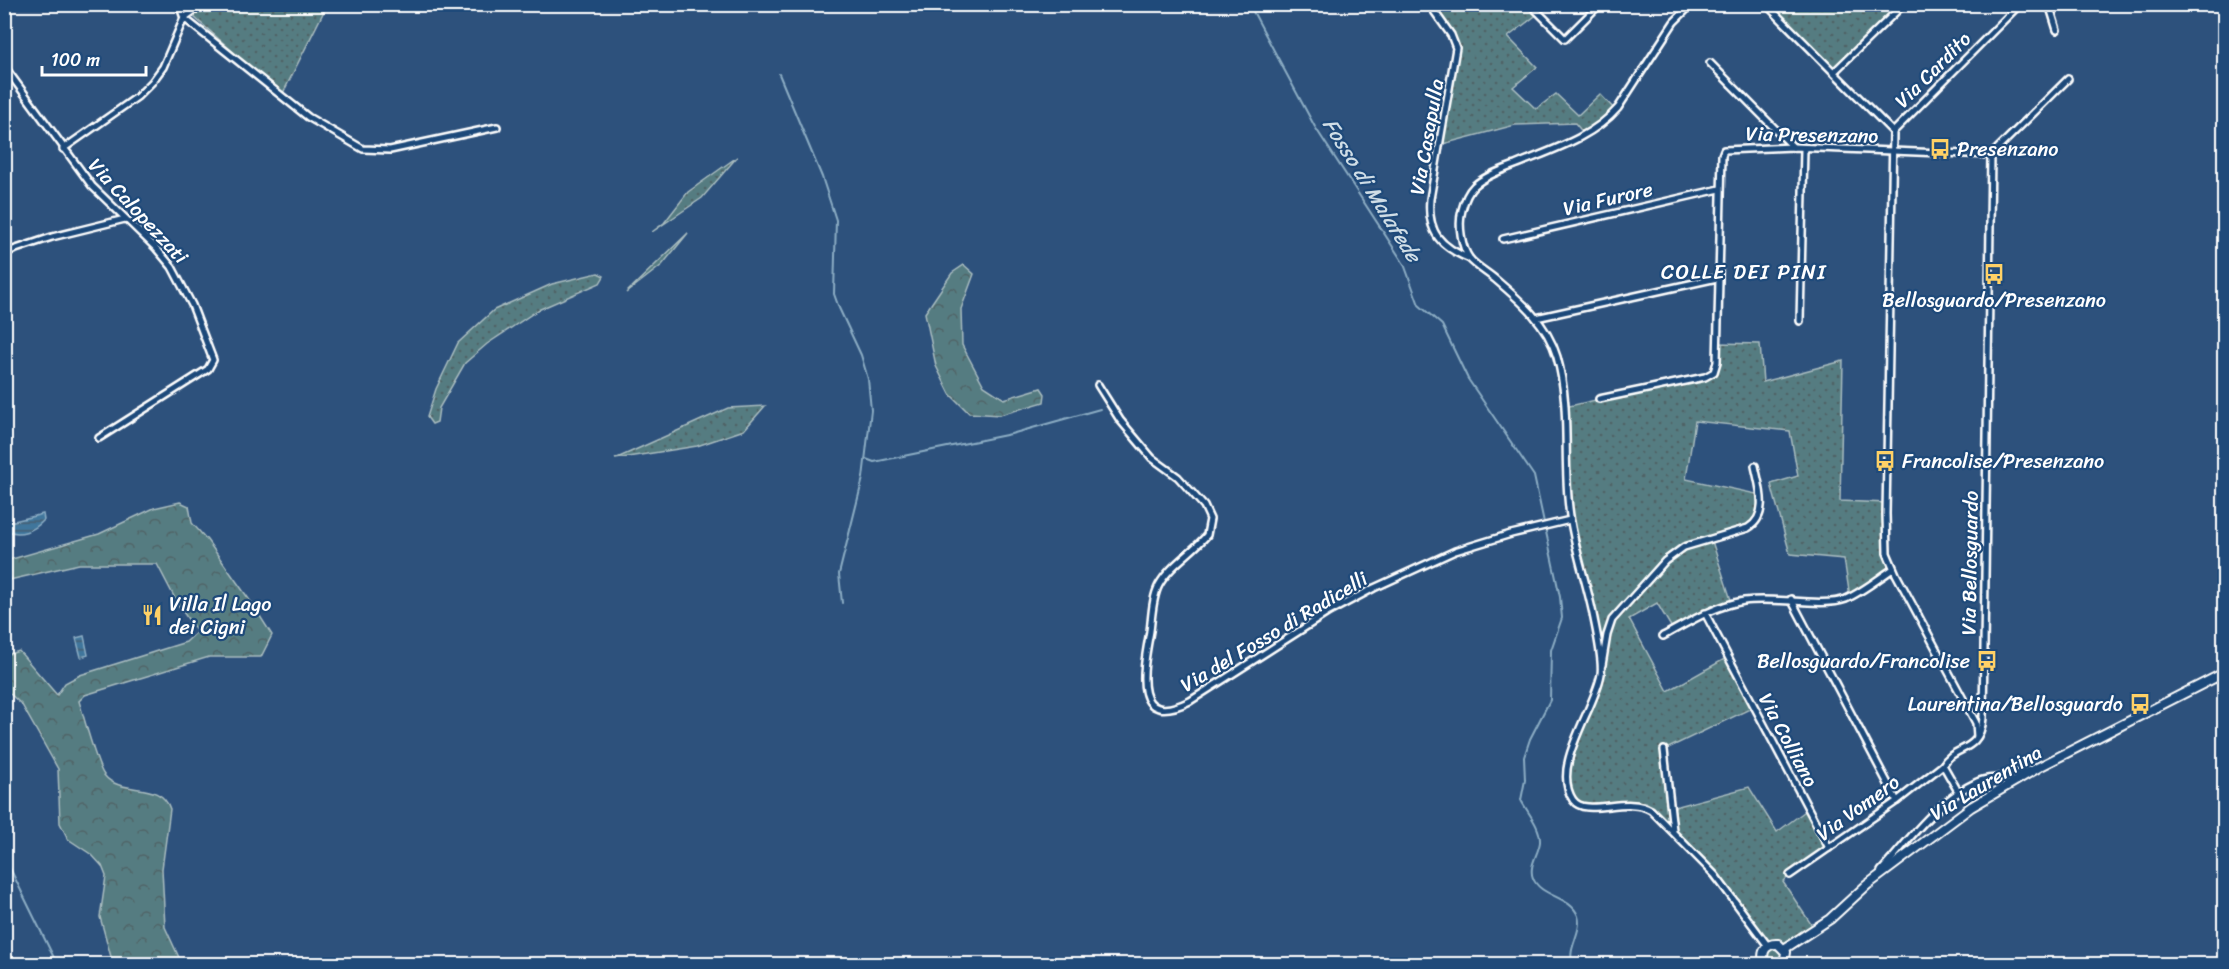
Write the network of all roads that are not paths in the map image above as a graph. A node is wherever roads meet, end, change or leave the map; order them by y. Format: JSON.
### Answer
{"nodes":[{"id":1,"x":179,"y":4,"type":"edge"},
{"id":2,"x":202,"y":4,"type":"edge"},
{"id":3,"x":1530,"y":4,"type":"edge"},
{"id":4,"x":1600,"y":4,"type":"edge"},
{"id":5,"x":1692,"y":4,"type":"edge"},
{"id":6,"x":1766,"y":4,"type":"edge"},
{"id":7,"x":1904,"y":4,"type":"edge"},
{"id":8,"x":2020,"y":4,"type":"edge"},
{"id":9,"x":2049,"y":4,"type":"edge"},
{"id":10,"x":1431,"y":6,"type":"edge"},
{"id":11,"x":184,"y":18,"type":"junction"},
{"id":12,"x":2057,"y":30,"type":"dead end"},
{"id":13,"x":1710,"y":63,"type":"dead end"},
{"id":14,"x":4,"y":66,"type":"edge"},
{"id":15,"x":1834,"y":72,"type":"junction"},
{"id":16,"x":2068,"y":79,"type":"dead end"},
{"id":17,"x":497,"y":127,"type":"dead end"},
{"id":18,"x":1893,"y":132,"type":"junction"},
{"id":19,"x":1793,"y":147,"type":"junction"},
{"id":20,"x":63,"y":149,"type":"junction"},
{"id":21,"x":1804,"y":149,"type":"junction"},
{"id":22,"x":1893,"y":151,"type":"junction"},
{"id":23,"x":1991,"y":155,"type":"junction"},
{"id":24,"x":1720,"y":189,"type":"junction"},
{"id":25,"x":124,"y":219,"type":"junction"},
{"id":26,"x":1503,"y":239,"type":"dead end"},
{"id":27,"x":4,"y":253,"type":"edge"},
{"id":28,"x":1470,"y":259,"type":"junction"},
{"id":29,"x":1717,"y":278,"type":"junction"},
{"id":30,"x":1536,"y":318,"type":"junction"},
{"id":31,"x":1800,"y":321,"type":"dead end"},
{"id":32,"x":1098,"y":385,"type":"dead end"},
{"id":33,"x":1599,"y":399,"type":"dead end"},
{"id":34,"x":99,"y":438,"type":"dead end"},
{"id":35,"x":1755,"y":466,"type":"dead end"},
{"id":36,"x":1570,"y":520,"type":"junction"},
{"id":37,"x":1893,"y":569,"type":"junction"},
{"id":38,"x":1791,"y":599,"type":"junction"},
{"id":39,"x":1705,"y":614,"type":"junction"},
{"id":40,"x":1663,"y":636,"type":"dead end"},
{"id":41,"x":1601,"y":672,"type":"junction"},
{"id":42,"x":2224,"y":673,"type":"edge"},
{"id":43,"x":1969,"y":713,"type":"junction"},
{"id":44,"x":1983,"y":714,"type":"junction"},
{"id":45,"x":1977,"y":737,"type":"junction"},
{"id":46,"x":1664,"y":750,"type":"dead end"},
{"id":47,"x":1943,"y":765,"type":"junction"},
{"id":48,"x":2039,"y":767,"type":"junction"},
{"id":49,"x":1992,"y":778,"type":"junction"},
{"id":50,"x":1998,"y":791,"type":"junction"},
{"id":51,"x":1959,"y":793,"type":"junction"},
{"id":52,"x":1897,"y":801,"type":"junction"},
{"id":53,"x":1673,"y":831,"type":"junction"},
{"id":54,"x":1829,"y":848,"type":"junction"},
{"id":55,"x":1790,"y":875,"type":"dead end"},
{"id":56,"x":1867,"y":885,"type":"junction"},
{"id":57,"x":1768,"y":946,"type":"junction"},
{"id":58,"x":1784,"y":949,"type":"junction"},
{"id":59,"x":1764,"y":963,"type":"edge"},
{"id":60,"x":1781,"y":964,"type":"edge"}],
"edges":[{"from":1,"to":11,"type":"street"},
{"from":2,"to":11,"type":"street"},
{"from":3,"to":4,"type":"street"},
{"from":5,"to":28,"type":"street"},
{"from":6,"to":15,"type":"street"},
{"from":7,"to":15,"type":"street"},
{"from":8,"to":18,"type":"street","name":"Via Cardito"},
{"from":9,"to":12,"type":"street"},
{"from":10,"to":28,"type":"street","name":"Via Casapulla"},
{"from":11,"to":17,"type":"street"},
{"from":11,"to":20,"type":"street"},
{"from":13,"to":19,"type":"street"},
{"from":14,"to":20,"type":"street","name":"Via Calopezzati"},
{"from":15,"to":18,"type":"street"},
{"from":16,"to":23,"type":"street"},
{"from":18,"to":22,"type":"street"},
{"from":19,"to":21,"type":"street","name":"Via Presenzano"},
{"from":19,"to":24,"type":"street","name":"Via Presenzano"},
{"from":20,"to":25,"type":"street","name":"Via Calopezzati"},
{"from":21,"to":22,"type":"street","name":"Via Presenzano"},
{"from":21,"to":31,"type":"street"},
{"from":22,"to":23,"type":"street","name":"Via Presenzano"},
{"from":22,"to":37,"type":"street"},
{"from":23,"to":44,"type":"street","name":"Via Bellosguardo"},
{"from":24,"to":26,"type":"street","name":"Via Furore"},
{"from":24,"to":29,"type":"street","name":"Via Presenzano"},
{"from":25,"to":27,"type":"street"},
{"from":25,"to":34,"type":"street","name":"Via Calopezzati"},
{"from":28,"to":30,"type":"street"},
{"from":29,"to":30,"type":"street"},
{"from":29,"to":33,"type":"street","name":"Via Presenzano"},
{"from":30,"to":36,"type":"street"},
{"from":32,"to":36,"type":"street","name":"Via del Fosso di Radicelli"},
{"from":35,"to":41,"type":"street"},
{"from":36,"to":41,"type":"street"},
{"from":37,"to":38,"type":"street"},
{"from":37,"to":43,"type":"street"},
{"from":38,"to":39,"type":"street"},
{"from":38,"to":52,"type":"street"},
{"from":39,"to":40,"type":"street"},
{"from":39,"to":54,"type":"street","name":"Via Colliano"},
{"from":41,"to":53,"type":"street"},
{"from":42,"to":48,"type":"main road","name":"Via Laurentina"},
{"from":43,"to":44,"type":"street"},
{"from":43,"to":45,"type":"street"},
{"from":44,"to":45,"type":"street","name":"Via Bellosguardo"},
{"from":45,"to":47,"type":"street"},
{"from":46,"to":53,"type":"street"},
{"from":47,"to":51,"type":"street"},
{"from":47,"to":52,"type":"street","name":"Via Vomero"},
{"from":48,"to":49,"type":"street"},
{"from":48,"to":50,"type":"main road","name":"Via Laurentina"},
{"from":49,"to":50,"type":"street"},
{"from":49,"to":51,"type":"street"},
{"from":50,"to":56,"type":"main road","name":"Via Laurentina"},
{"from":51,"to":56,"type":"street"},
{"from":52,"to":54,"type":"street","name":"Via Vomero"},
{"from":53,"to":57,"type":"street"},
{"from":54,"to":55,"type":"street","name":"Via Vomero"},
{"from":56,"to":58,"type":"main road","name":"Via Laurentina"},
{"from":57,"to":58,"type":"main road"},
{"from":57,"to":59,"type":"main road"},
{"from":58,"to":60,"type":"main road"}]}
